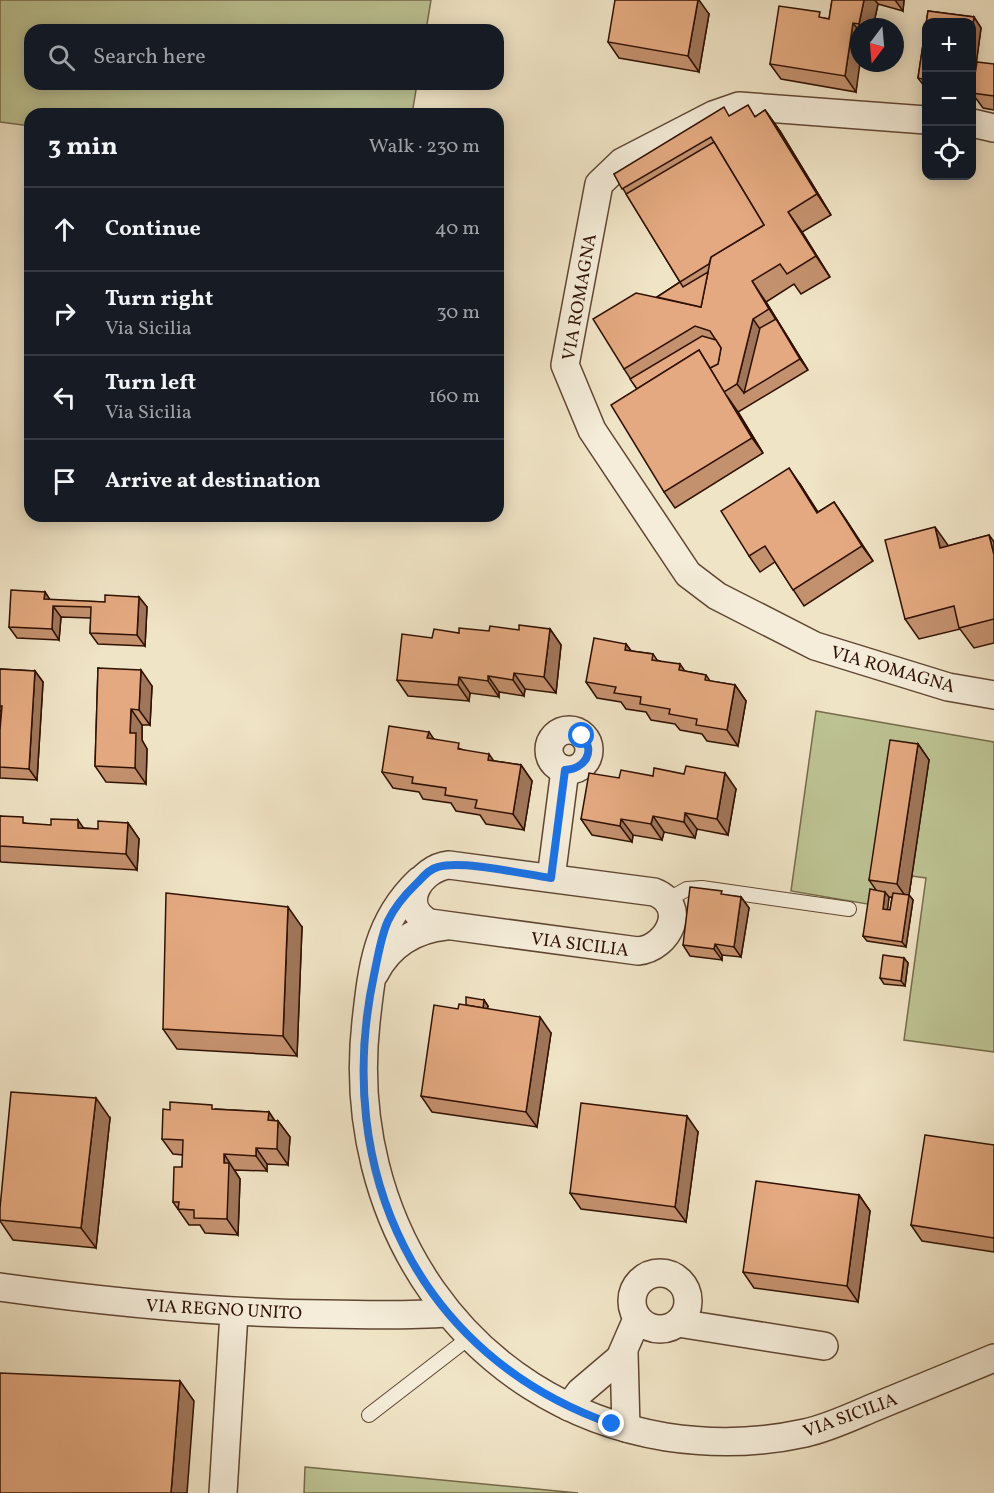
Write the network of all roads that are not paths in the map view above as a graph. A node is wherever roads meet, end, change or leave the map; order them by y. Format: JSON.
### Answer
{"nodes":[{"id":1,"x":922,"y":120,"type":"edge"},
{"id":2,"x":976,"y":124,"type":"edge"},
{"id":3,"x":994,"y":128,"type":"edge"},
{"id":4,"x":994,"y":695,"type":"edge"},
{"id":5,"x":565,"y":770,"type":"dead end"},
{"id":6,"x":551,"y":878,"type":"junction"},
{"id":7,"x":419,"y":881,"type":"junction"},
{"id":8,"x":667,"y":900,"type":"junction"},
{"id":9,"x":849,"y":909,"type":"dead end"},
{"id":10,"x":446,"y":926,"type":"junction"},
{"id":11,"x":374,"y":975,"type":"junction"},
{"id":12,"x":0,"y":1287,"type":"edge"},
{"id":13,"x":234,"y":1313,"type":"junction"},
{"id":14,"x":448,"y":1313,"type":"junction"},
{"id":15,"x":637,"y":1319,"type":"junction"},
{"id":16,"x":678,"y":1323,"type":"junction"},
{"id":17,"x":470,"y":1337,"type":"junction"},
{"id":18,"x":824,"y":1346,"type":"dead end"},
{"id":19,"x":624,"y":1353,"type":"junction"},
{"id":20,"x":994,"y":1358,"type":"edge"},
{"id":21,"x":569,"y":1407,"type":"junction"},
{"id":22,"x":369,"y":1416,"type":"dead end"},
{"id":23,"x":627,"y":1428,"type":"junction"},
{"id":24,"x":223,"y":1493,"type":"edge"}],
"edges":[{"from":1,"to":4,"type":"street","name":"VIA ROMAGNA"},
{"from":2,"to":3,"type":"street"},
{"from":5,"to":6,"type":"street"},
{"from":6,"to":7,"type":"street","name":"VIA SICILIA"},
{"from":6,"to":8,"type":"street","name":"VIA SICILIA"},
{"from":7,"to":10,"type":"street","name":"VIA SICILIA"},
{"from":7,"to":11,"type":"street","name":"VIA SICILIA"},
{"from":8,"to":9,"type":"lane"},
{"from":8,"to":10,"type":"street","name":"VIA SICILIA"},
{"from":10,"to":11,"type":"street","name":"VIA SICILIA"},
{"from":11,"to":14,"type":"street","name":"VIA SICILIA"},
{"from":12,"to":13,"type":"street","name":"VIA REGNO UNITO"},
{"from":13,"to":14,"type":"street","name":"VIA REGNO UNITO"},
{"from":13,"to":24,"type":"street"},
{"from":14,"to":17,"type":"street","name":"VIA SICILIA"},
{"from":15,"to":16,"type":"street"},
{"from":15,"to":16,"type":"street"},
{"from":15,"to":19,"type":"street"},
{"from":16,"to":18,"type":"street"},
{"from":17,"to":21,"type":"street","name":"VIA SICILIA"},
{"from":17,"to":22,"type":"lane"},
{"from":19,"to":21,"type":"street"},
{"from":19,"to":23,"type":"street"},
{"from":20,"to":23,"type":"street","name":"VIA SICILIA"},
{"from":21,"to":23,"type":"street","name":"VIA SICILIA"}]}
